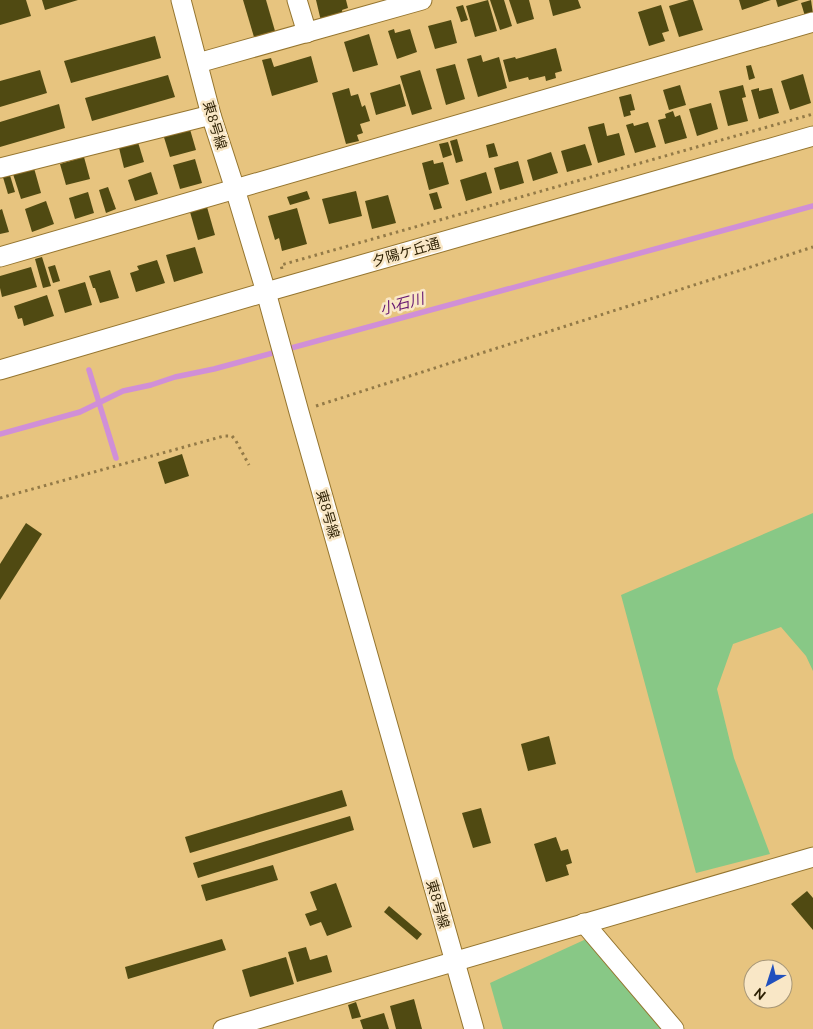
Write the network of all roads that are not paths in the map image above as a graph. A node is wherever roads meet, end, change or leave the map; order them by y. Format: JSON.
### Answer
{"nodes":[{"id":1,"x":181,"y":0,"type":"edge"},
{"id":2,"x":297,"y":0,"type":"edge"},
{"id":3,"x":422,"y":0,"type":"edge"},
{"id":4,"x":813,"y":22,"type":"edge"},
{"id":5,"x":307,"y":33,"type":"junction"},
{"id":6,"x":198,"y":64,"type":"junction"},
{"id":7,"x":211,"y":115,"type":"junction"},
{"id":8,"x":813,"y":136,"type":"edge"},
{"id":9,"x":0,"y":168,"type":"edge"},
{"id":10,"x":235,"y":189,"type":"junction"},
{"id":11,"x":0,"y":257,"type":"edge"},
{"id":12,"x":266,"y":292,"type":"junction"},
{"id":13,"x":1,"y":367,"type":"edge"},
{"id":14,"x":813,"y":857,"type":"edge"},
{"id":15,"x":584,"y":922,"type":"junction"},
{"id":16,"x":454,"y":961,"type":"junction"},
{"id":17,"x":223,"y":1029,"type":"edge"},
{"id":18,"x":474,"y":1029,"type":"edge"},
{"id":19,"x":674,"y":1029,"type":"edge"}],
"edges":[{"from":1,"to":6,"type":"street","name":"東8号線"},
{"from":2,"to":5,"type":"street"},
{"from":3,"to":5,"type":"street"},
{"from":4,"to":10,"type":"street"},
{"from":5,"to":6,"type":"street"},
{"from":6,"to":7,"type":"street","name":"東8号線"},
{"from":7,"to":9,"type":"street"},
{"from":7,"to":10,"type":"street","name":"東8号線"},
{"from":8,"to":12,"type":"street","name":"夕陽ケ丘通"},
{"from":10,"to":11,"type":"street"},
{"from":10,"to":12,"type":"street","name":"東8号線"},
{"from":12,"to":13,"type":"street","name":"夕陽ケ丘通"},
{"from":12,"to":16,"type":"street","name":"東8号線"},
{"from":14,"to":15,"type":"street"},
{"from":15,"to":16,"type":"street"},
{"from":15,"to":19,"type":"street"},
{"from":16,"to":17,"type":"street"},
{"from":16,"to":18,"type":"street","name":"東8号線"}]}
